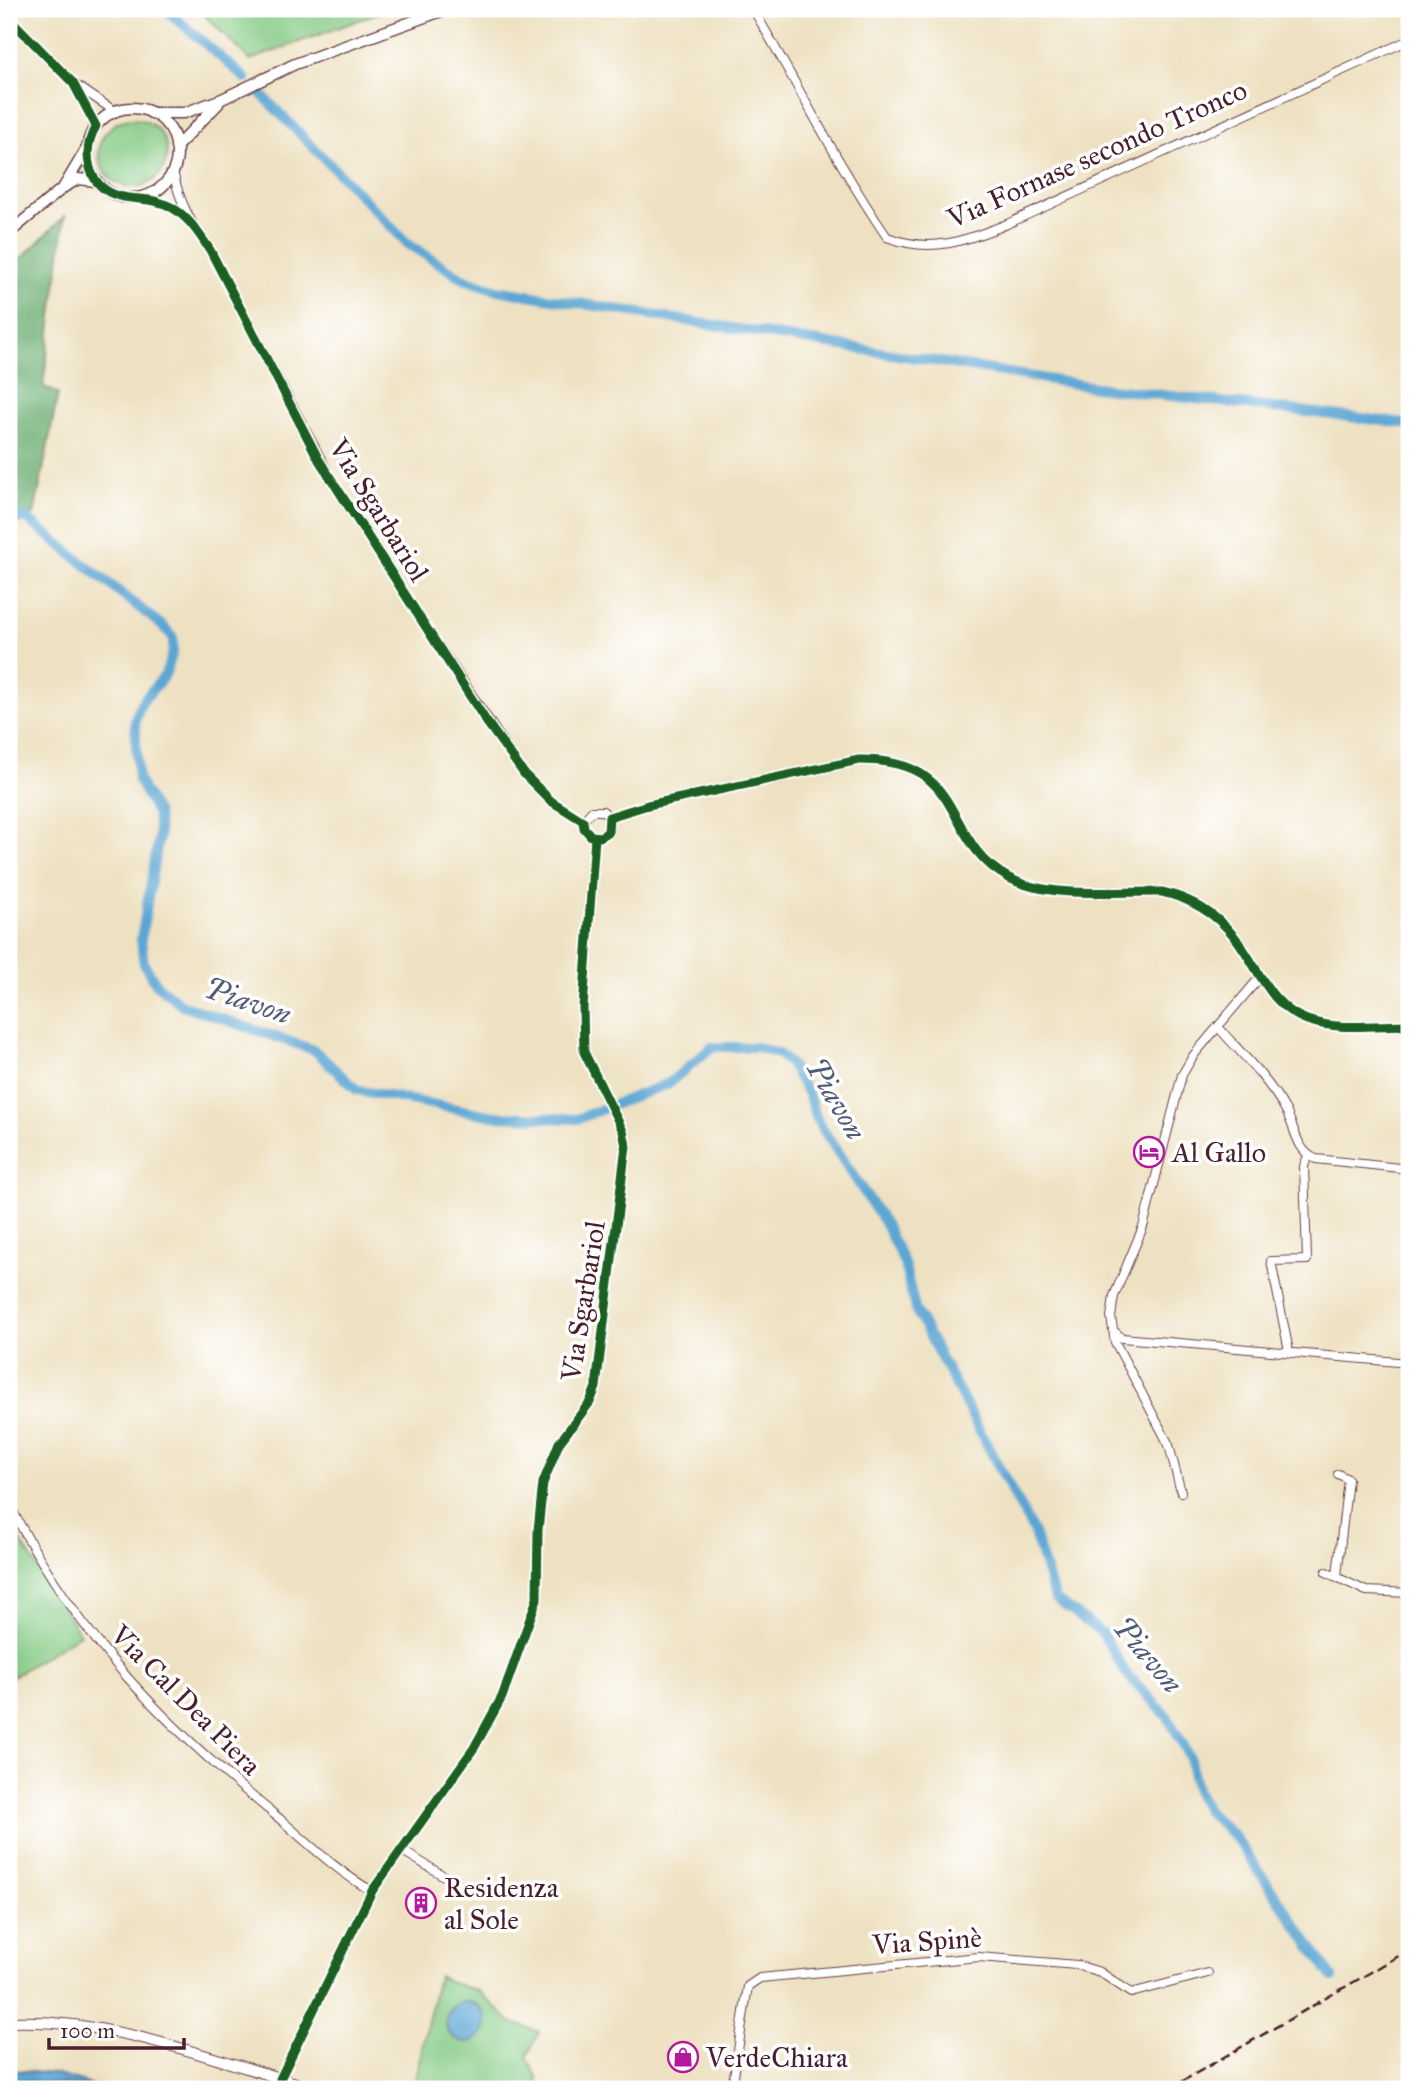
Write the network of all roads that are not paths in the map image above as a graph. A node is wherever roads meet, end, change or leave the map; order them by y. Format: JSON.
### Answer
{"nodes":[{"id":1,"x":447,"y":9,"type":"edge"},
{"id":2,"x":753,"y":9,"type":"edge"},
{"id":3,"x":9,"y":18,"type":"edge"},
{"id":4,"x":1409,"y":40,"type":"edge"},
{"id":5,"x":73,"y":83,"type":"junction"},
{"id":6,"x":222,"y":99,"type":"junction"},
{"id":7,"x":116,"y":112,"type":"junction"},
{"id":8,"x":151,"y":113,"type":"junction"},
{"id":9,"x":96,"y":126,"type":"junction"},
{"id":10,"x":176,"y":147,"type":"junction"},
{"id":11,"x":87,"y":148,"type":"junction"},
{"id":12,"x":173,"y":171,"type":"junction"},
{"id":13,"x":96,"y":181,"type":"junction"},
{"id":14,"x":64,"y":187,"type":"junction"},
{"id":15,"x":143,"y":197,"type":"junction"},
{"id":16,"x":190,"y":221,"type":"junction"},
{"id":17,"x":9,"y":233,"type":"edge"},
{"id":18,"x":609,"y":817,"type":"junction"},
{"id":19,"x":583,"y":821,"type":"junction"},
{"id":20,"x":596,"y":837,"type":"junction"},
{"id":21,"x":1260,"y":977,"type":"junction"},
{"id":22,"x":1409,"y":1025,"type":"edge"},
{"id":23,"x":1218,"y":1027,"type":"junction"},
{"id":24,"x":1308,"y":1156,"type":"junction"},
{"id":25,"x":1409,"y":1169,"type":"edge"},
{"id":26,"x":1115,"y":1332,"type":"junction"},
{"id":27,"x":1289,"y":1351,"type":"junction"},
{"id":28,"x":1409,"y":1363,"type":"edge"},
{"id":29,"x":1338,"y":1474,"type":"dead end"},
{"id":30,"x":1181,"y":1492,"type":"dead end"},
{"id":31,"x":9,"y":1504,"type":"edge"},
{"id":32,"x":1326,"y":1572,"type":"dead end"},
{"id":33,"x":1337,"y":1575,"type":"junction"},
{"id":34,"x":1409,"y":1593,"type":"edge"},
{"id":35,"x":401,"y":1850,"type":"junction"},
{"id":36,"x":449,"y":1879,"type":"dead end"},
{"id":37,"x":372,"y":1891,"type":"junction"},
{"id":38,"x":1208,"y":1973,"type":"dead end"},
{"id":39,"x":9,"y":2022,"type":"edge"},
{"id":40,"x":280,"y":2079,"type":"junction"},
{"id":41,"x":316,"y":2089,"type":"edge"},
{"id":42,"x":733,"y":2089,"type":"edge"}],
"edges":[{"from":1,"to":6,"type":"main road"},
{"from":2,"to":4,"type":"street","name":"Via Fornase secondo Tronco"},
{"from":3,"to":5,"type":"street"},
{"from":5,"to":7,"type":"street"},
{"from":5,"to":9,"type":"street"},
{"from":6,"to":8,"type":"main road"},
{"from":6,"to":10,"type":"main road"},
{"from":7,"to":8,"type":"main road"},
{"from":7,"to":9,"type":"main road"},
{"from":8,"to":10,"type":"main road"},
{"from":9,"to":11,"type":"main road"},
{"from":10,"to":12,"type":"main road"},
{"from":11,"to":13,"type":"main road"},
{"from":11,"to":14,"type":"main road"},
{"from":12,"to":15,"type":"main road"},
{"from":12,"to":16,"type":"street","name":"Via Sgarbariol"},
{"from":13,"to":14,"type":"main road"},
{"from":13,"to":15,"type":"main road"},
{"from":14,"to":17,"type":"main road"},
{"from":15,"to":16,"type":"street","name":"Via Sgarbariol"},
{"from":16,"to":19,"type":"street","name":"Via Sgarbariol"},
{"from":18,"to":19,"type":"street"},
{"from":18,"to":20,"type":"street","name":"Via Sgarbariol"},
{"from":18,"to":21,"type":"street"},
{"from":19,"to":20,"type":"street","name":"Via Sgarbariol"},
{"from":20,"to":35,"type":"street","name":"Via Sgarbariol"},
{"from":21,"to":22,"type":"street"},
{"from":21,"to":23,"type":"street"},
{"from":23,"to":24,"type":"street"},
{"from":23,"to":26,"type":"street"},
{"from":24,"to":25,"type":"street"},
{"from":24,"to":27,"type":"street"},
{"from":26,"to":27,"type":"street"},
{"from":26,"to":30,"type":"street"},
{"from":27,"to":28,"type":"street"},
{"from":29,"to":33,"type":"street"},
{"from":31,"to":37,"type":"street","name":"Via Cal Dea Piera"},
{"from":32,"to":33,"type":"street"},
{"from":33,"to":34,"type":"street"},
{"from":35,"to":36,"type":"street"},
{"from":35,"to":37,"type":"street","name":"Via Sgarbariol"},
{"from":37,"to":40,"type":"street","name":"Via Sgarbariol"},
{"from":38,"to":42,"type":"street","name":"Via Spinè"},
{"from":39,"to":40,"type":"street"},
{"from":40,"to":41,"type":"street"}]}
